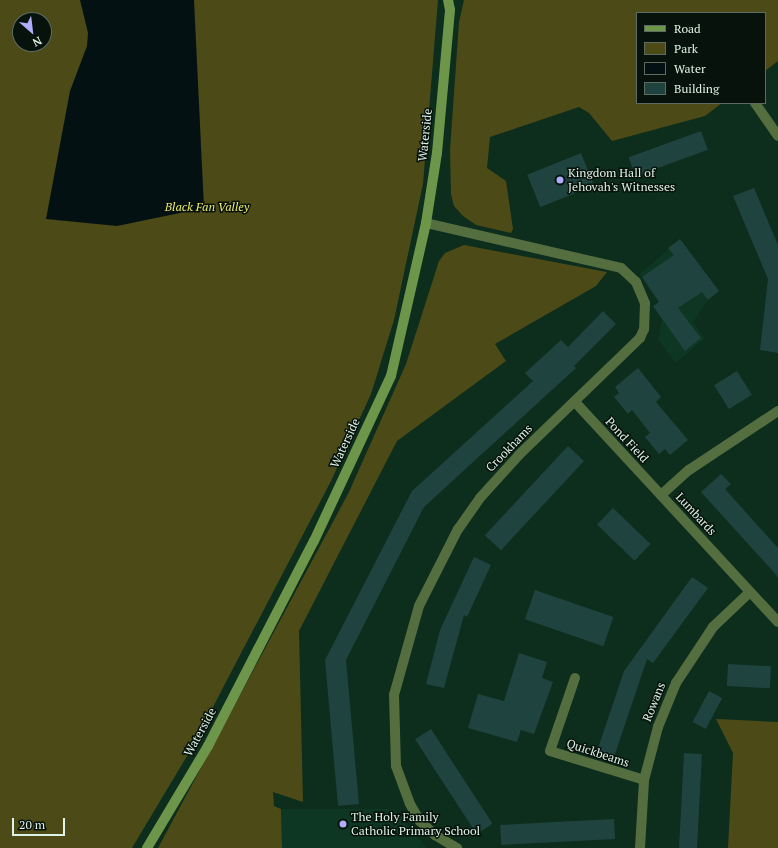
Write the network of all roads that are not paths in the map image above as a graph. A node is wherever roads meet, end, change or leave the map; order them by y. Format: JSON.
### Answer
{"nodes":[{"id":1,"x":455,"y":0,"type":"edge"},
{"id":2,"x":449,"y":5,"type":"edge"},
{"id":3,"x":756,"y":104,"type":"edge"},
{"id":4,"x":778,"y":136,"type":"edge"},
{"id":5,"x":426,"y":223,"type":"junction"},
{"id":6,"x":575,"y":402,"type":"junction"},
{"id":7,"x":778,"y":411,"type":"edge"},
{"id":8,"x":661,"y":495,"type":"junction"},
{"id":9,"x":750,"y":592,"type":"junction"},
{"id":10,"x":778,"y":622,"type":"edge"},
{"id":11,"x":575,"y":678,"type":"dead end"},
{"id":12,"x":644,"y":780,"type":"junction"},
{"id":13,"x":147,"y":848,"type":"edge"},
{"id":14,"x":457,"y":848,"type":"edge"},
{"id":15,"x":640,"y":848,"type":"edge"}],
"edges":[{"from":1,"to":2,"type":"main road","name":"Waterside"},
{"from":2,"to":5,"type":"main road","name":"Waterside"},
{"from":3,"to":4,"type":"street"},
{"from":5,"to":6,"type":"street","name":"Crookhams"},
{"from":5,"to":13,"type":"main road","name":"Waterside"},
{"from":6,"to":8,"type":"street","name":"Pond Field"},
{"from":6,"to":14,"type":"street","name":"Crookhams"},
{"from":7,"to":8,"type":"street","name":"Lumbards"},
{"from":8,"to":9,"type":"street","name":"Lumbards"},
{"from":9,"to":10,"type":"street","name":"Lumbards"},
{"from":9,"to":12,"type":"street","name":"Rowans"},
{"from":11,"to":12,"type":"street","name":"Quickbeams"},
{"from":12,"to":15,"type":"street","name":"Rowans"}]}
